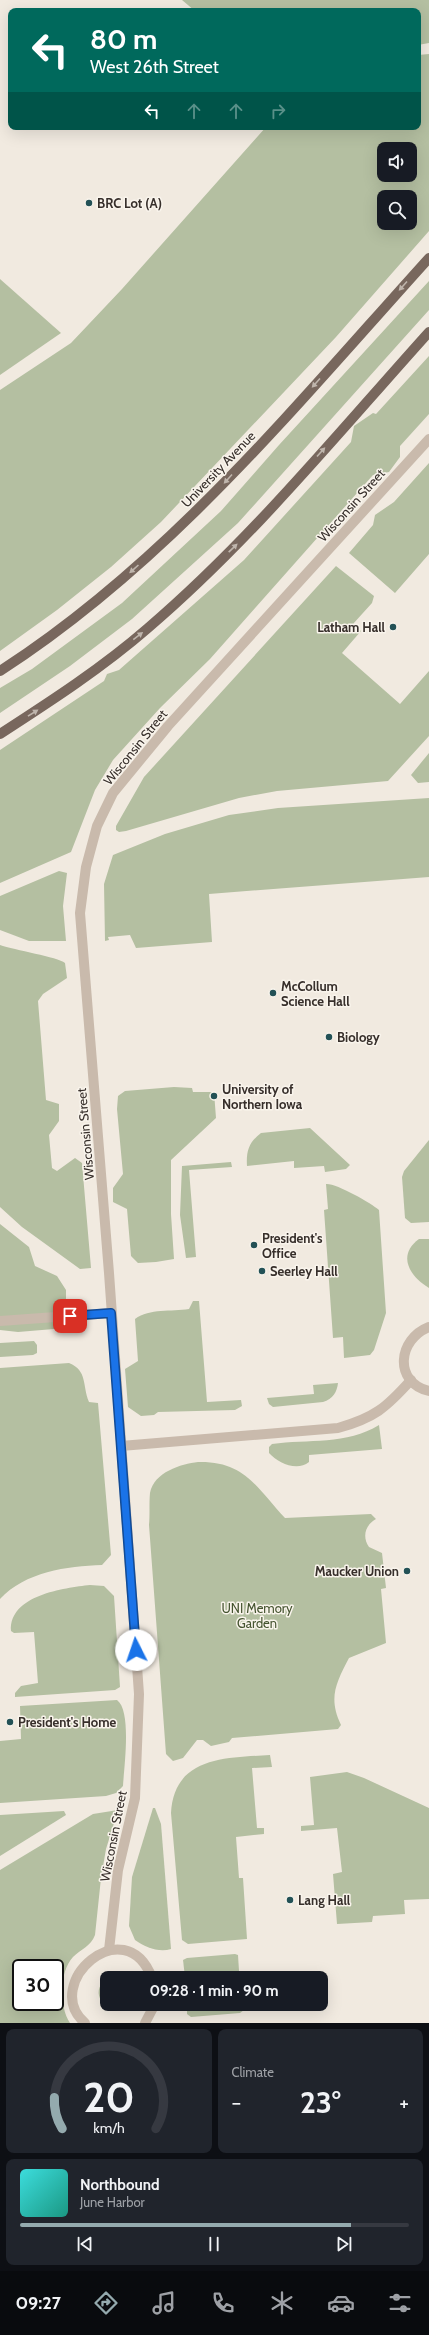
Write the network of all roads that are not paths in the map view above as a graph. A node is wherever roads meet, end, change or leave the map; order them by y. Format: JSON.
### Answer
{"nodes":[{"id":1,"x":429,"y":258,"type":"edge"},
{"id":2,"x":429,"y":332,"type":"edge"},
{"id":3,"x":429,"y":438,"type":"edge"},
{"id":4,"x":0,"y":671,"type":"edge"},
{"id":5,"x":0,"y":734,"type":"edge"},
{"id":6,"x":111,"y":1313,"type":"junction"},
{"id":7,"x":0,"y":1322,"type":"edge"},
{"id":8,"x":429,"y":1327,"type":"edge"},
{"id":9,"x":411,"y":1380,"type":"junction"},
{"id":10,"x":429,"y":1391,"type":"edge"},
{"id":11,"x":121,"y":1446,"type":"junction"},
{"id":12,"x":109,"y":1950,"type":"junction"},
{"id":13,"x":150,"y":1971,"type":"edge"},
{"id":14,"x":151,"y":2011,"type":"edge"},
{"id":15,"x":84,"y":2023,"type":"edge"},
{"id":16,"x":145,"y":2023,"type":"edge"}],
"edges":[{"from":1,"to":4,"type":"main road","name":"University Avenue","one_way":true},
{"from":5,"to":2,"type":"main road","one_way":true},
{"from":3,"to":6,"type":"street","name":"Wisconsin Street"},
{"from":6,"to":7,"type":"street"},
{"from":6,"to":11,"type":"street","name":"Wisconsin Street"},
{"from":8,"to":9,"type":"street"},
{"from":9,"to":10,"type":"street"},
{"from":9,"to":11,"type":"street"},
{"from":11,"to":12,"type":"street","name":"Wisconsin Street"},
{"from":12,"to":13,"type":"street"},
{"from":12,"to":15,"type":"street"},
{"from":14,"to":16,"type":"street"}]}
